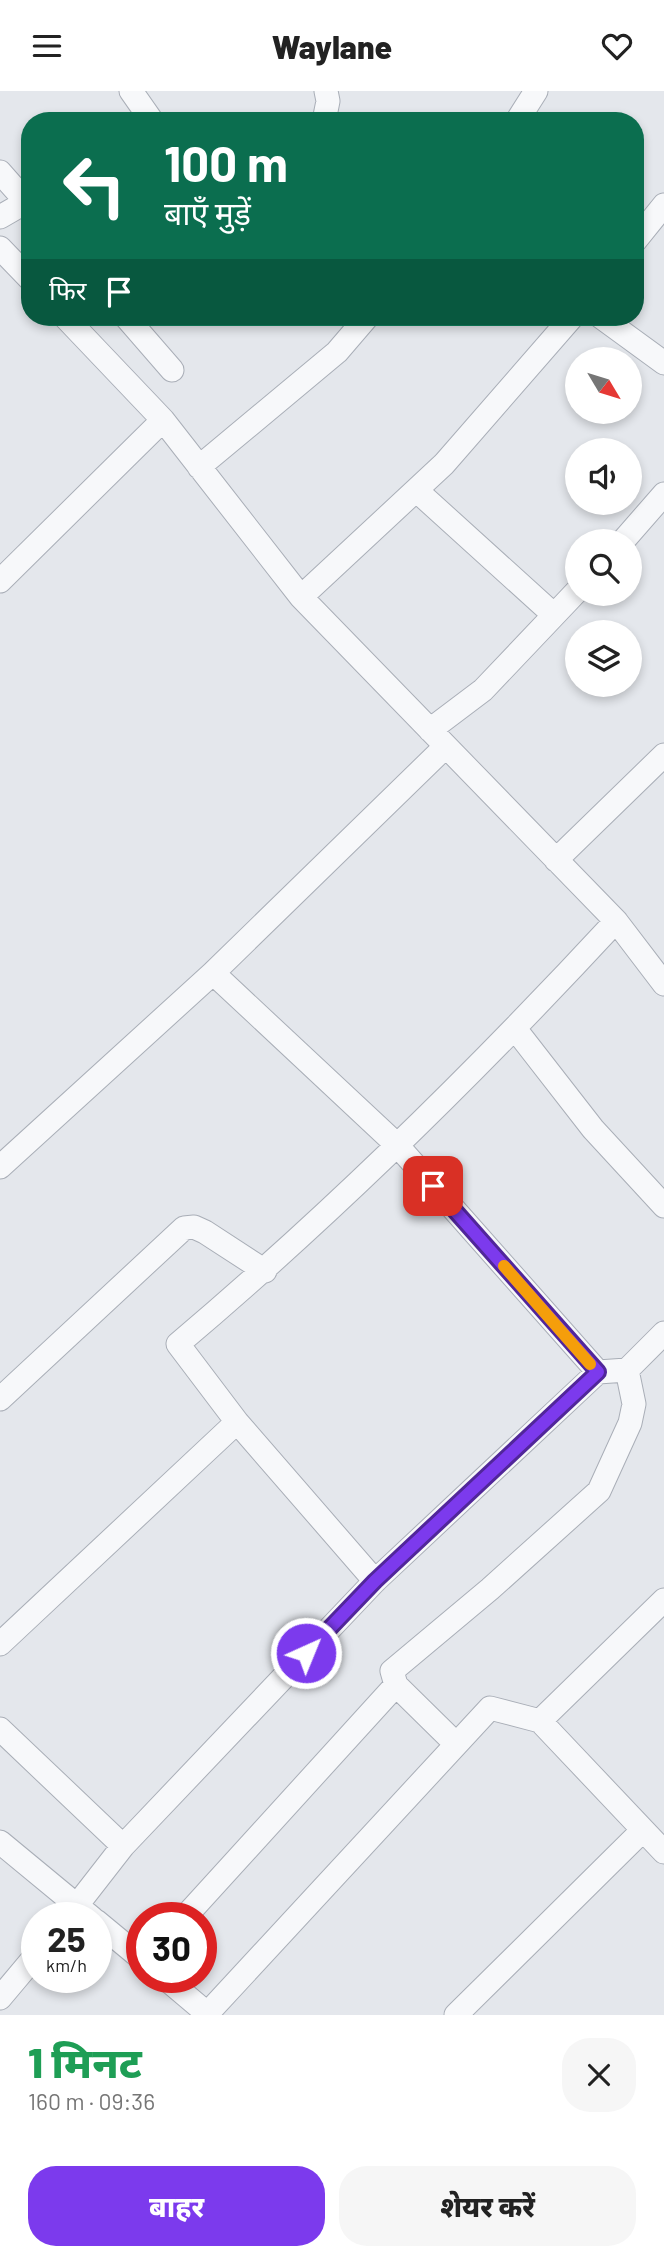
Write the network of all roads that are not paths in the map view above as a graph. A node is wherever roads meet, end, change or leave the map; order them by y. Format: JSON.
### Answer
{"nodes":[{"id":1,"x":131,"y":91,"type":"edge"},
{"id":2,"x":326,"y":91,"type":"edge"},
{"id":3,"x":536,"y":91,"type":"edge"},
{"id":4,"x":146,"y":112,"type":"edge"},
{"id":5,"x":326,"y":112,"type":"edge"},
{"id":6,"x":523,"y":112,"type":"edge"},
{"id":7,"x":0,"y":172,"type":"edge"},
{"id":8,"x":21,"y":196,"type":"edge"},
{"id":9,"x":664,"y":205,"type":"edge"},
{"id":10,"x":21,"y":207,"type":"edge"},
{"id":11,"x":0,"y":217,"type":"edge"},
{"id":12,"x":644,"y":230,"type":"edge"},
{"id":13,"x":0,"y":248,"type":"edge"},
{"id":14,"x":21,"y":270,"type":"edge"},
{"id":15,"x":73,"y":326,"type":"edge"},
{"id":16,"x":134,"y":326,"type":"edge"},
{"id":17,"x":359,"y":326,"type":"edge"},
{"id":18,"x":564,"y":326,"type":"edge"},
{"id":19,"x":613,"y":326,"type":"edge"},
{"id":20,"x":664,"y":363,"type":"edge"},
{"id":21,"x":172,"y":370,"type":"dead end"},
{"id":22,"x":163,"y":421,"type":"junction"},
{"id":23,"x":199,"y":467,"type":"junction"},
{"id":24,"x":416,"y":490,"type":"junction"},
{"id":25,"x":664,"y":494,"type":"edge"},
{"id":26,"x":633,"y":529,"type":"edge"},
{"id":27,"x":0,"y":581,"type":"edge"},
{"id":28,"x":301,"y":597,"type":"junction"},
{"id":29,"x":565,"y":604,"type":"edge"},
{"id":30,"x":554,"y":615,"type":"junction"},
{"id":31,"x":430,"y":730,"type":"junction"},
{"id":32,"x":445,"y":747,"type":"junction"},
{"id":33,"x":664,"y":755,"type":"edge"},
{"id":34,"x":556,"y":860,"type":"junction"},
{"id":35,"x":616,"y":921,"type":"junction"},
{"id":36,"x":213,"y":972,"type":"junction"},
{"id":37,"x":663,"y":980,"type":"edge"},
{"id":38,"x":516,"y":1030,"type":"junction"},
{"id":39,"x":397,"y":1145,"type":"junction"},
{"id":40,"x":0,"y":1167,"type":"edge"},
{"id":41,"x":664,"y":1206,"type":"edge"},
{"id":42,"x":265,"y":1271,"type":"junction"},
{"id":43,"x":664,"y":1333,"type":"edge"},
{"id":44,"x":627,"y":1370,"type":"junction"},
{"id":45,"x":598,"y":1372,"type":"junction"},
{"id":46,"x":0,"y":1399,"type":"edge"},
{"id":47,"x":237,"y":1422,"type":"junction"},
{"id":48,"x":375,"y":1581,"type":"junction"},
{"id":49,"x":664,"y":1600,"type":"edge"},
{"id":50,"x":0,"y":1644,"type":"edge"},
{"id":51,"x":396,"y":1685,"type":"junction"},
{"id":52,"x":540,"y":1721,"type":"junction"},
{"id":53,"x":0,"y":1729,"type":"edge"},
{"id":54,"x":456,"y":1744,"type":"junction"},
{"id":55,"x":656,"y":1838,"type":"edge"},
{"id":56,"x":0,"y":1842,"type":"edge"},
{"id":57,"x":123,"y":1846,"type":"junction"},
{"id":58,"x":66,"y":1902,"type":"edge"},
{"id":59,"x":87,"y":1902,"type":"edge"},
{"id":60,"x":199,"y":1902,"type":"edge"},
{"id":61,"x":112,"y":1934,"type":"edge"},
{"id":62,"x":126,"y":1946,"type":"edge"},
{"id":63,"x":21,"y":1973,"type":"edge"},
{"id":64,"x":183,"y":1993,"type":"edge"},
{"id":65,"x":0,"y":1998,"type":"edge"},
{"id":66,"x":207,"y":2014,"type":"edge"},
{"id":67,"x":456,"y":2015,"type":"edge"}],
"edges":[{"from":1,"to":4,"type":"street"},
{"from":2,"to":5,"type":"street"},
{"from":3,"to":6,"type":"street"},
{"from":7,"to":8,"type":"street"},
{"from":9,"to":12,"type":"street"},
{"from":10,"to":11,"type":"street"},
{"from":13,"to":14,"type":"street"},
{"from":15,"to":22,"type":"street"},
{"from":16,"to":21,"type":"street"},
{"from":17,"to":23,"type":"street"},
{"from":18,"to":24,"type":"street"},
{"from":19,"to":20,"type":"street"},
{"from":22,"to":23,"type":"street"},
{"from":22,"to":27,"type":"street"},
{"from":23,"to":28,"type":"street"},
{"from":24,"to":28,"type":"street"},
{"from":24,"to":30,"type":"street"},
{"from":25,"to":26,"type":"street"},
{"from":28,"to":31,"type":"street"},
{"from":29,"to":30,"type":"street"},
{"from":30,"to":31,"type":"street"},
{"from":31,"to":32,"type":"street"},
{"from":32,"to":34,"type":"street"},
{"from":32,"to":36,"type":"street"},
{"from":33,"to":34,"type":"street"},
{"from":34,"to":35,"type":"street"},
{"from":35,"to":37,"type":"street"},
{"from":35,"to":38,"type":"street"},
{"from":36,"to":39,"type":"street"},
{"from":36,"to":40,"type":"street"},
{"from":38,"to":39,"type":"street"},
{"from":38,"to":41,"type":"street"},
{"from":39,"to":42,"type":"street"},
{"from":39,"to":45,"type":"street"},
{"from":42,"to":46,"type":"street"},
{"from":42,"to":47,"type":"street"},
{"from":43,"to":44,"type":"street"},
{"from":44,"to":45,"type":"street"},
{"from":44,"to":51,"type":"street"},
{"from":45,"to":48,"type":"street"},
{"from":47,"to":48,"type":"street"},
{"from":47,"to":50,"type":"street"},
{"from":48,"to":57,"type":"street"},
{"from":49,"to":52,"type":"street"},
{"from":51,"to":54,"type":"street"},
{"from":51,"to":60,"type":"street"},
{"from":52,"to":54,"type":"street"},
{"from":52,"to":55,"type":"street"},
{"from":53,"to":57,"type":"street"},
{"from":54,"to":66,"type":"street"},
{"from":55,"to":67,"type":"street"},
{"from":56,"to":58,"type":"street"},
{"from":57,"to":59,"type":"street"},
{"from":61,"to":62,"type":"street"},
{"from":63,"to":65,"type":"street"},
{"from":64,"to":66,"type":"street"}]}
